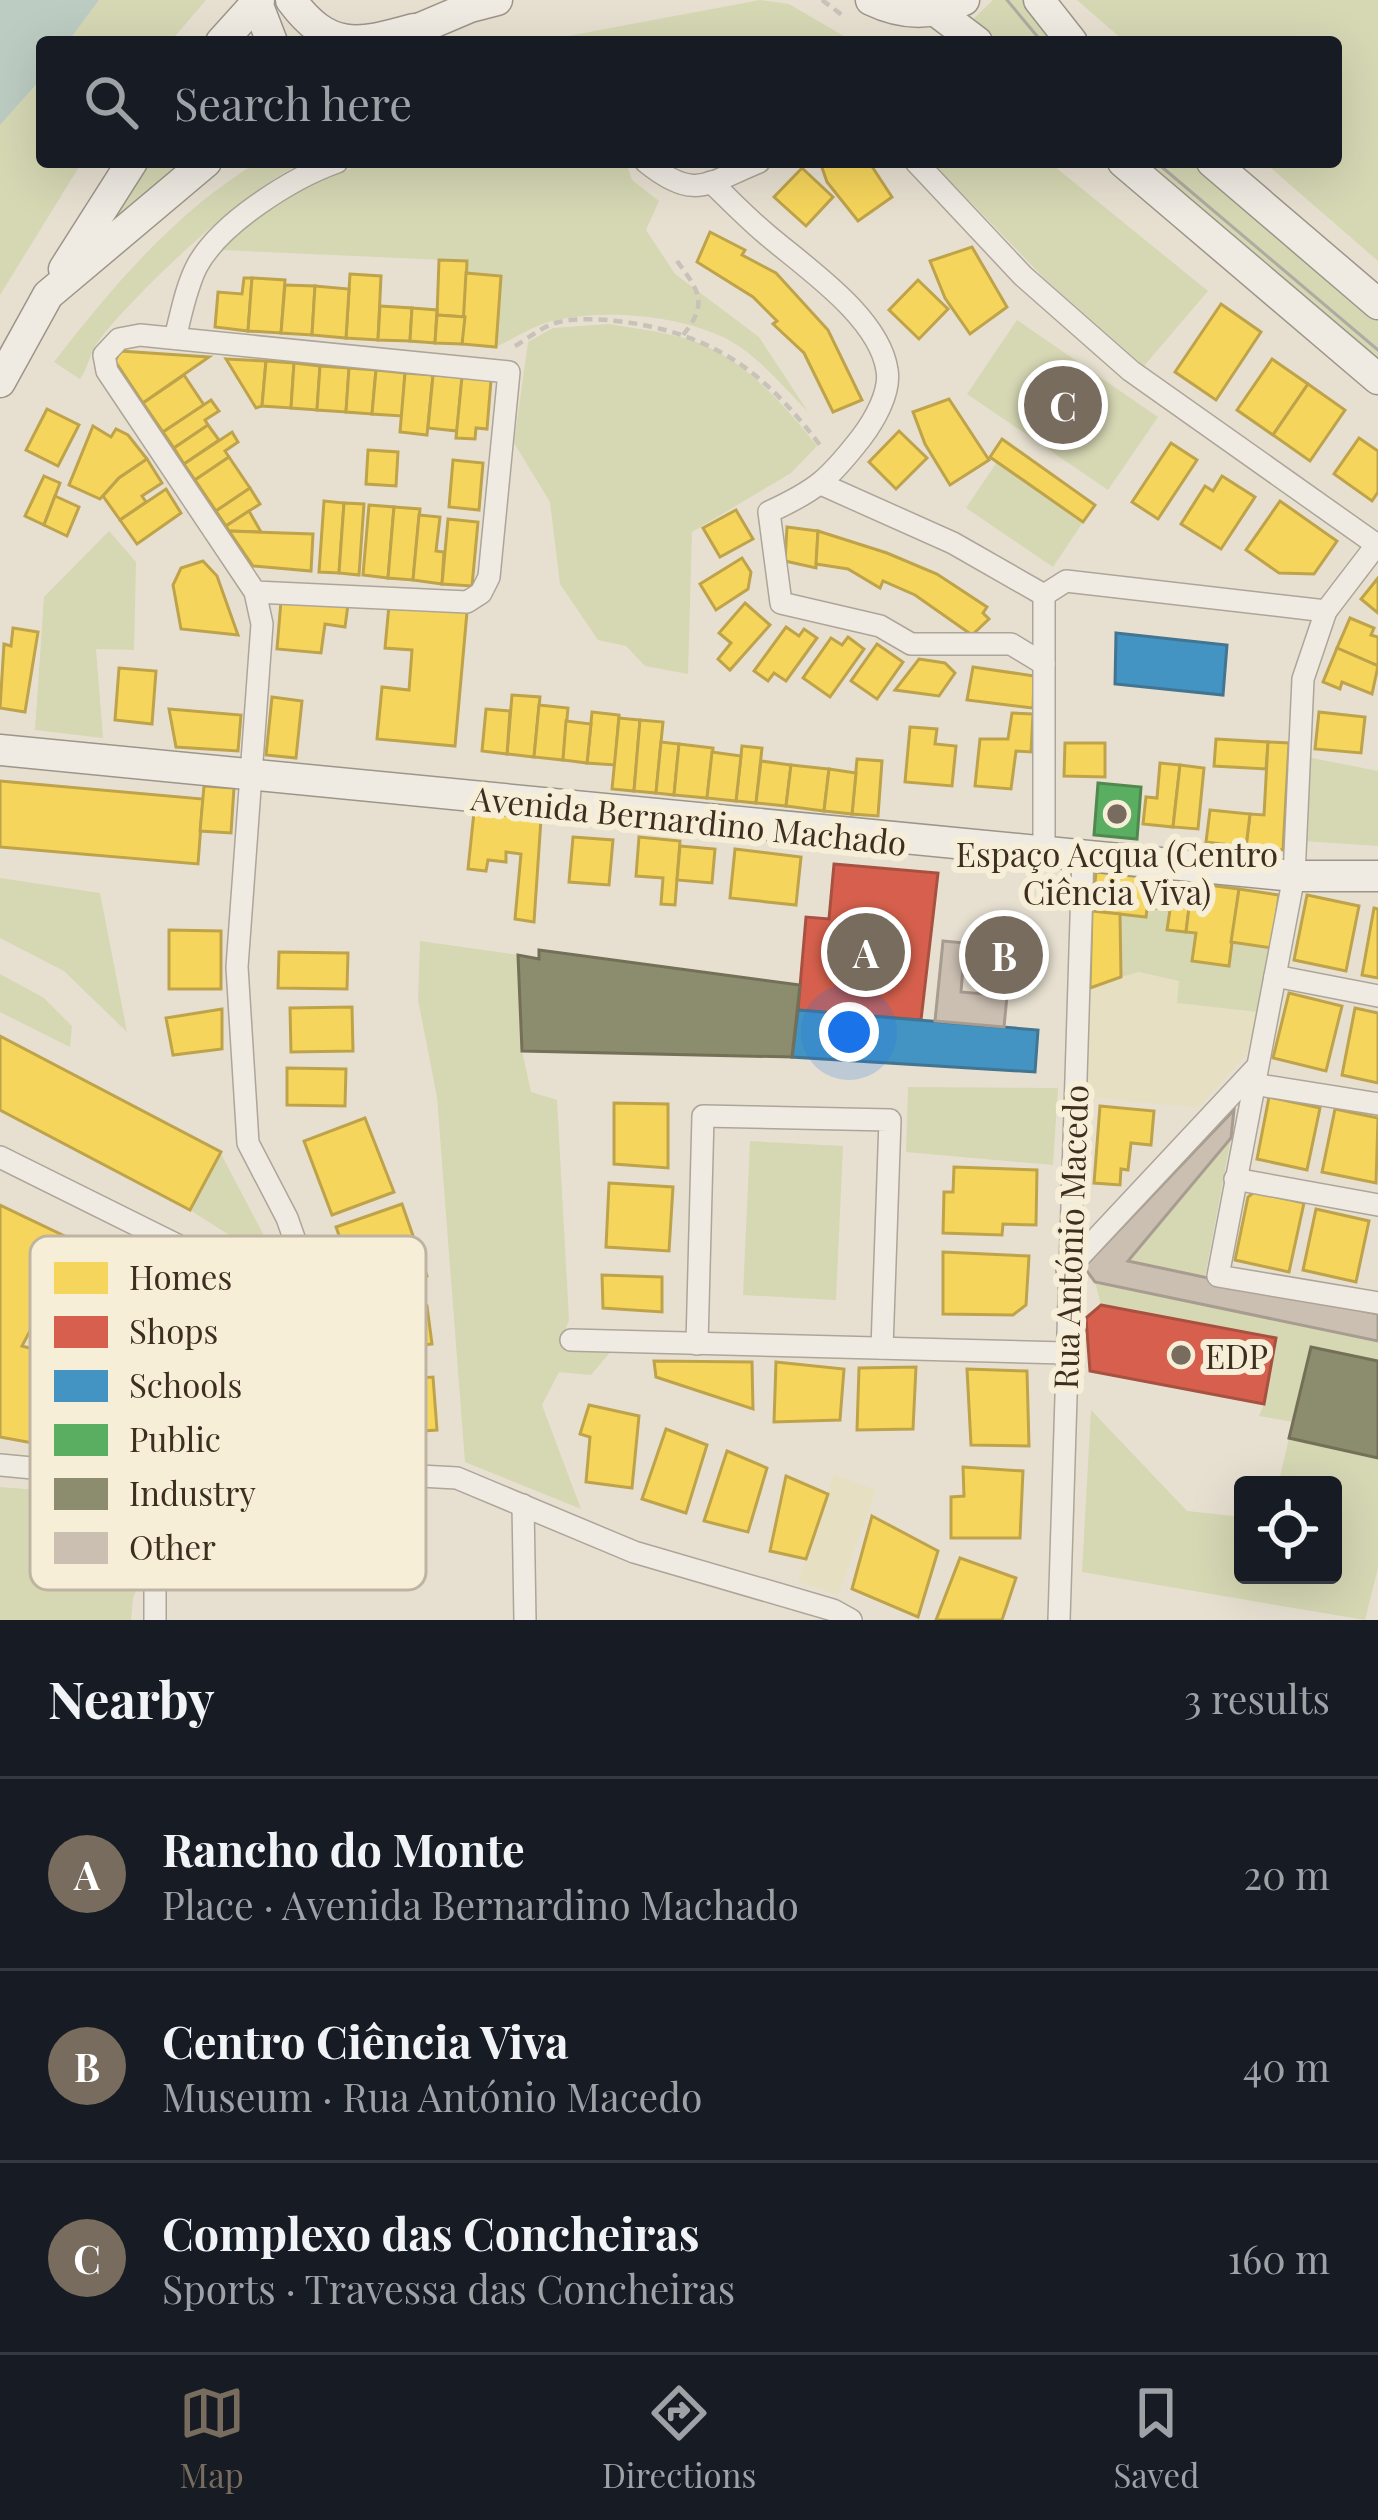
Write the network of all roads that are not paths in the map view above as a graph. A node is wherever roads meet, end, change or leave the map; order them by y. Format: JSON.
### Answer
{"nodes":[{"id":1,"x":291,"y":0,"type":"edge"},
{"id":2,"x":497,"y":0,"type":"edge"},
{"id":3,"x":871,"y":0,"type":"edge"},
{"id":4,"x":1039,"y":0,"type":"edge"},
{"id":5,"x":258,"y":1,"type":"edge"},
{"id":6,"x":950,"y":6,"type":"edge"},
{"id":7,"x":402,"y":35,"type":"edge"},
{"id":8,"x":226,"y":36,"type":"edge"},
{"id":9,"x":270,"y":36,"type":"edge"},
{"id":10,"x":329,"y":36,"type":"edge"},
{"id":11,"x":972,"y":36,"type":"edge"},
{"id":12,"x":1067,"y":36,"type":"edge"},
{"id":13,"x":128,"y":168,"type":"edge"},
{"id":14,"x":199,"y":168,"type":"edge"},
{"id":15,"x":325,"y":168,"type":"edge"},
{"id":16,"x":654,"y":168,"type":"edge"},
{"id":17,"x":745,"y":168,"type":"edge"},
{"id":18,"x":922,"y":168,"type":"edge"},
{"id":19,"x":1130,"y":168,"type":"edge"},
{"id":20,"x":1219,"y":168,"type":"edge"},
{"id":21,"x":711,"y":182,"type":"junction"},
{"id":22,"x":48,"y":295,"type":"junction"},
{"id":23,"x":1378,"y":304,"type":"edge"},
{"id":24,"x":175,"y":338,"type":"junction"},
{"id":25,"x":1378,"y":379,"type":"edge"},
{"id":26,"x":0,"y":382,"type":"edge"},
{"id":27,"x":829,"y":476,"type":"junction"},
{"id":28,"x":1377,"y":544,"type":"edge"},
{"id":29,"x":255,"y":592,"type":"junction"},
{"id":30,"x":1044,"y":595,"type":"junction"},
{"id":31,"x":1326,"y":611,"type":"junction"},
{"id":32,"x":1044,"y":664,"type":"junction"},
{"id":33,"x":0,"y":751,"type":"edge"},
{"id":34,"x":250,"y":774,"type":"junction"},
{"id":35,"x":1044,"y":853,"type":"junction"},
{"id":36,"x":1083,"y":855,"type":"junction"},
{"id":37,"x":1294,"y":876,"type":"junction"},
{"id":38,"x":1378,"y":876,"type":"edge"},
{"id":39,"x":1275,"y":976,"type":"junction"},
{"id":40,"x":1378,"y":996,"type":"edge"},
{"id":41,"x":1255,"y":1076,"type":"junction"},
{"id":42,"x":1378,"y":1104,"type":"edge"},
{"id":43,"x":0,"y":1157,"type":"edge"},
{"id":44,"x":1235,"y":1179,"type":"junction"},
{"id":45,"x":1378,"y":1205,"type":"edge"},
{"id":46,"x":159,"y":1236,"type":"edge"},
{"id":47,"x":293,"y":1236,"type":"edge"},
{"id":48,"x":1067,"y":1270,"type":"junction"},
{"id":49,"x":1378,"y":1303,"type":"edge"},
{"id":50,"x":572,"y":1340,"type":"dead end"},
{"id":51,"x":697,"y":1343,"type":"junction"},
{"id":52,"x":882,"y":1348,"type":"junction"},
{"id":53,"x":1065,"y":1353,"type":"junction"},
{"id":54,"x":0,"y":1465,"type":"edge"},
{"id":55,"x":30,"y":1468,"type":"edge"},
{"id":56,"x":426,"y":1476,"type":"edge"},
{"id":57,"x":523,"y":1505,"type":"junction"},
{"id":58,"x":154,"y":1590,"type":"edge"},
{"id":59,"x":155,"y":1620,"type":"edge"},
{"id":60,"x":525,"y":1620,"type":"edge"},
{"id":61,"x":851,"y":1620,"type":"edge"},
{"id":62,"x":1059,"y":1620,"type":"edge"}],
"edges":[{"from":1,"to":10,"type":"street"},
{"from":2,"to":7,"type":"street"},
{"from":3,"to":6,"type":"street"},
{"from":4,"to":12,"type":"street"},
{"from":5,"to":8,"type":"street"},
{"from":5,"to":9,"type":"street"},
{"from":6,"to":11,"type":"street"},
{"from":13,"to":22,"type":"street"},
{"from":14,"to":22,"type":"street"},
{"from":15,"to":24,"type":"street"},
{"from":16,"to":21,"type":"street"},
{"from":17,"to":21,"type":"street"},
{"from":18,"to":28,"type":"street"},
{"from":19,"to":25,"type":"street"},
{"from":20,"to":23,"type":"street"},
{"from":21,"to":27,"type":"street"},
{"from":22,"to":26,"type":"street"},
{"from":24,"to":29,"type":"street"},
{"from":24,"to":29,"type":"street"},
{"from":27,"to":30,"type":"street"},
{"from":27,"to":32,"type":"street"},
{"from":28,"to":31,"type":"street"},
{"from":29,"to":34,"type":"street"},
{"from":30,"to":31,"type":"street"},
{"from":30,"to":32,"type":"street"},
{"from":31,"to":37,"type":"street"},
{"from":32,"to":35,"type":"street"},
{"from":33,"to":34,"type":"street","name":"Avenida Bernardino Machado"},
{"from":34,"to":35,"type":"street","name":"Avenida Bernardino Machado"},
{"from":34,"to":47,"type":"street"},
{"from":35,"to":36,"type":"street","name":"Avenida Bernardino Machado"},
{"from":36,"to":37,"type":"street","name":"Avenida Bernardino Machado"},
{"from":36,"to":48,"type":"street","name":"Rua António Macedo"},
{"from":37,"to":38,"type":"street","name":"Avenida Bernardino Machado"},
{"from":37,"to":39,"type":"street"},
{"from":39,"to":40,"type":"street"},
{"from":39,"to":41,"type":"street"},
{"from":41,"to":42,"type":"street"},
{"from":41,"to":44,"type":"street"},
{"from":41,"to":48,"type":"street"},
{"from":43,"to":46,"type":"street"},
{"from":44,"to":45,"type":"street"},
{"from":44,"to":49,"type":"street"},
{"from":48,"to":53,"type":"street","name":"Rua António Macedo"},
{"from":50,"to":51,"type":"street"},
{"from":51,"to":52,"type":"street"},
{"from":51,"to":52,"type":"street"},
{"from":52,"to":53,"type":"street"},
{"from":53,"to":62,"type":"street","name":"Rua António Macedo"},
{"from":54,"to":55,"type":"street"},
{"from":56,"to":57,"type":"street"},
{"from":57,"to":60,"type":"street"},
{"from":57,"to":61,"type":"street"},
{"from":58,"to":59,"type":"street"}]}
